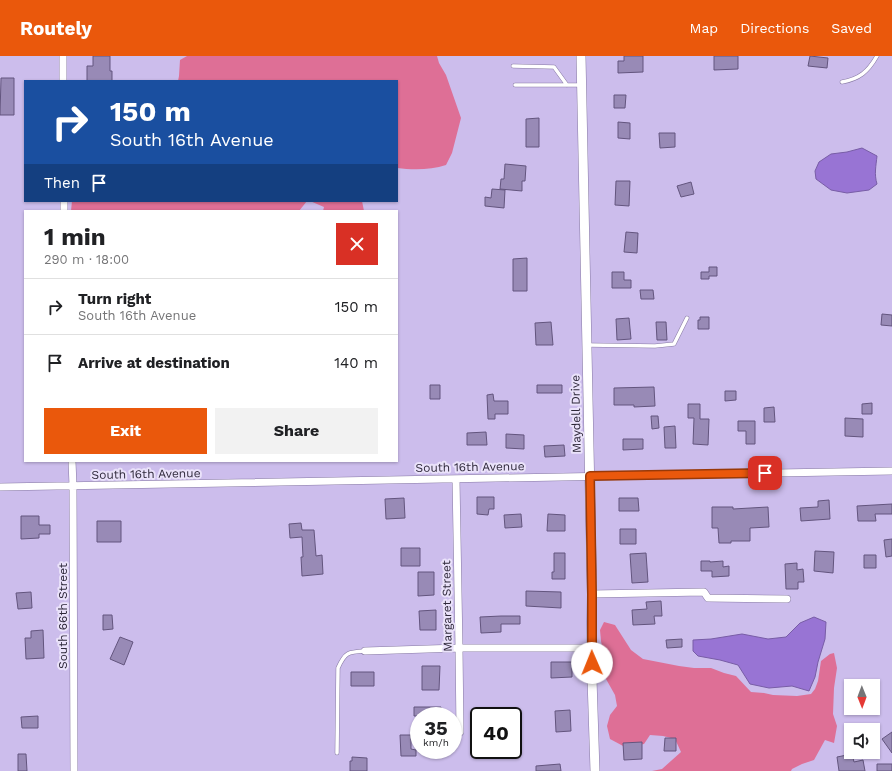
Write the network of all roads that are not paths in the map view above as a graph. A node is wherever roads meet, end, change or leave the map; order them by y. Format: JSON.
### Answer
{"nodes":[{"id":1,"x":63,"y":56,"type":"edge"},
{"id":2,"x":581,"y":56,"type":"edge"},
{"id":3,"x":877,"y":56,"type":"edge"},
{"id":4,"x":514,"y":66,"type":"dead end"},
{"id":5,"x":63,"y":80,"type":"edge"},
{"id":6,"x":842,"y":82,"type":"dead end"},
{"id":7,"x":515,"y":85,"type":"dead end"},
{"id":8,"x":566,"y":85,"type":"junction"},
{"id":9,"x":582,"y":86,"type":"junction"},
{"id":10,"x":687,"y":318,"type":"dead end"},
{"id":11,"x":587,"y":345,"type":"junction"},
{"id":12,"x":72,"y":462,"type":"edge"},
{"id":13,"x":892,"y":471,"type":"edge"},
{"id":14,"x":590,"y":476,"type":"junction"},
{"id":15,"x":456,"y":479,"type":"junction"},
{"id":16,"x":73,"y":486,"type":"junction"},
{"id":17,"x":0,"y":487,"type":"edge"},
{"id":18,"x":592,"y":594,"type":"junction"},
{"id":19,"x":787,"y":599,"type":"dead end"},
{"id":20,"x":459,"y":648,"type":"junction"},
{"id":21,"x":591,"y":648,"type":"junction"},
{"id":22,"x":365,"y":651,"type":"joint"},
{"id":23,"x":460,"y":707,"type":"edge"},
{"id":24,"x":338,"y":753,"type":"dead end"},
{"id":25,"x":74,"y":771,"type":"edge"},
{"id":26,"x":595,"y":771,"type":"edge"}],
"edges":[{"from":1,"to":5,"type":"street"},
{"from":2,"to":9,"type":"street","name":"Maydell Drive"},
{"from":3,"to":6,"type":"lane"},
{"from":4,"to":8,"type":"lane"},
{"from":7,"to":8,"type":"lane"},
{"from":8,"to":9,"type":"lane"},
{"from":9,"to":11,"type":"street","name":"Maydell Drive"},
{"from":10,"to":11,"type":"lane"},
{"from":11,"to":14,"type":"street","name":"Maydell Drive"},
{"from":12,"to":16,"type":"street","name":"South 66th Street"},
{"from":13,"to":14,"type":"street","name":"South 16th Avenue"},
{"from":14,"to":15,"type":"street","name":"South 16th Avenue"},
{"from":14,"to":18,"type":"street","name":"Maydell Drive"},
{"from":15,"to":16,"type":"street","name":"South 16th Avenue"},
{"from":15,"to":20,"type":"street","name":"Margaret Street"},
{"from":16,"to":17,"type":"street","name":"South 16th Avenue"},
{"from":16,"to":25,"type":"street","name":"South 66th Street"},
{"from":18,"to":19,"type":"street"},
{"from":18,"to":21,"type":"street","name":"Maydell Drive"},
{"from":20,"to":21,"type":"street"},
{"from":20,"to":22,"type":"street"},
{"from":20,"to":23,"type":"street","name":"Margaret Street"},
{"from":21,"to":26,"type":"street","name":"Maydell Drive"},
{"from":22,"to":24,"type":"lane"}]}
